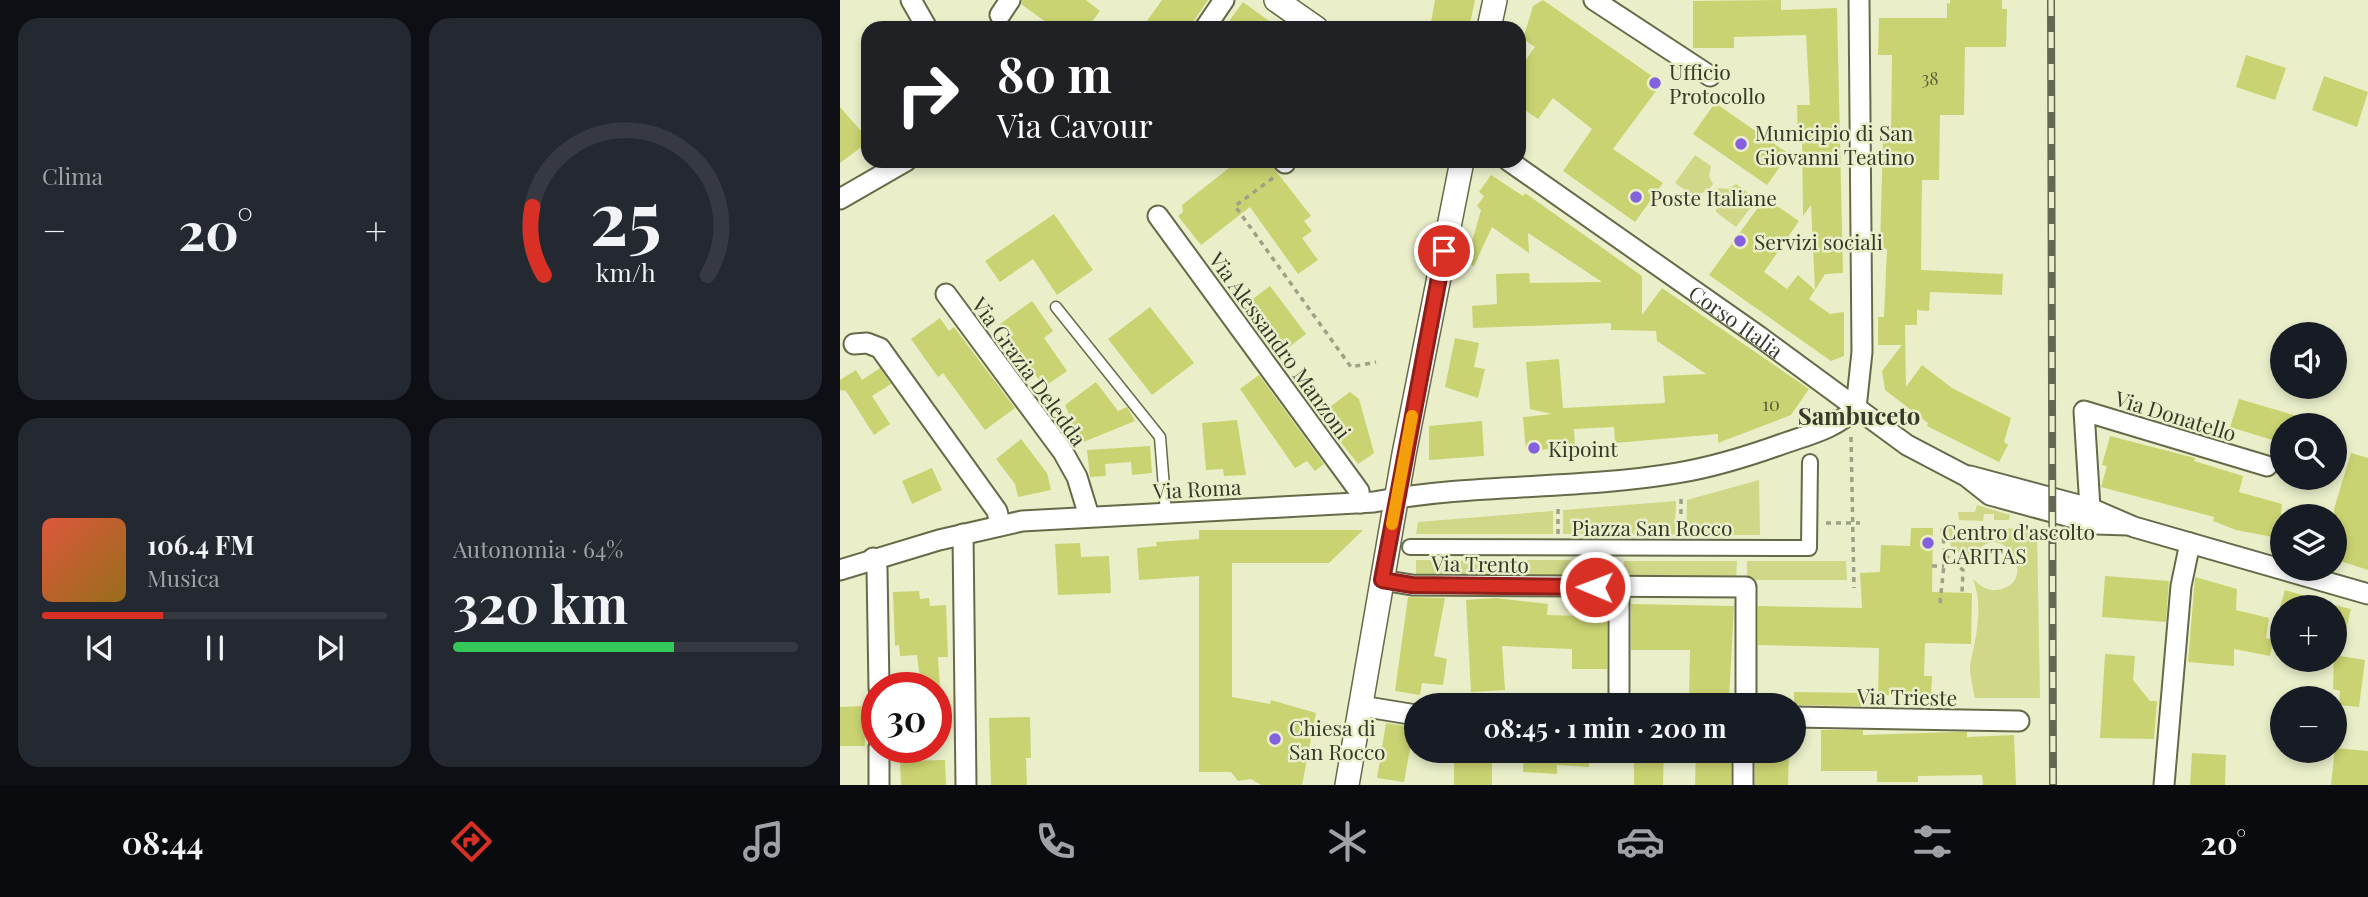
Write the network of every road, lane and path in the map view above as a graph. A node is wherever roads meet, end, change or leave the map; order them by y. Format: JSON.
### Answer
{"nodes":[{"id":1,"x":911,"y":0,"type":"edge"},
{"id":2,"x":1224,"y":0,"type":"edge"},
{"id":3,"x":1276,"y":0,"type":"edge"},
{"id":4,"x":1495,"y":0,"type":"edge"},
{"id":5,"x":1594,"y":0,"type":"edge"},
{"id":6,"x":1859,"y":0,"type":"edge"},
{"id":7,"x":923,"y":21,"type":"edge"},
{"id":8,"x":1210,"y":21,"type":"edge"},
{"id":9,"x":1306,"y":21,"type":"edge"},
{"id":10,"x":1490,"y":21,"type":"edge"},
{"id":11,"x":1710,"y":76,"type":"dead end"},
{"id":12,"x":894,"y":168,"type":"edge"},
{"id":13,"x":1282,"y":168,"type":"edge"},
{"id":14,"x":1461,"y":168,"type":"edge"},
{"id":15,"x":1520,"y":168,"type":"edge"},
{"id":16,"x":840,"y":199,"type":"edge"},
{"id":17,"x":1158,"y":216,"type":"dead end"},
{"id":18,"x":946,"y":294,"type":"dead end"},
{"id":19,"x":1056,"y":307,"type":"dead end"},
{"id":20,"x":854,"y":344,"type":"dead end"},
{"id":21,"x":1376,"y":362,"type":"dead end"},
{"id":22,"x":1856,"y":408,"type":"junction"},
{"id":23,"x":1850,"y":438,"type":"dead end"},
{"id":24,"x":1810,"y":462,"type":"dead end"},
{"id":25,"x":2267,"y":466,"type":"dead end"},
{"id":26,"x":1966,"y":475,"type":"junction"},
{"id":27,"x":1681,"y":497,"type":"dead end"},
{"id":28,"x":1396,"y":498,"type":"junction"},
{"id":29,"x":1360,"y":503,"type":"junction"},
{"id":30,"x":1558,"y":508,"type":"dead end"},
{"id":31,"x":2090,"y":508,"type":"junction"},
{"id":32,"x":1166,"y":513,"type":"junction"},
{"id":33,"x":1089,"y":516,"type":"junction"},
{"id":34,"x":1810,"y":523,"type":"junction"},
{"id":35,"x":1852,"y":523,"type":"junction"},
{"id":36,"x":1860,"y":523,"type":"dead end"},
{"id":37,"x":1000,"y":524,"type":"junction"},
{"id":38,"x":2128,"y":525,"type":"junction"},
{"id":39,"x":1942,"y":527,"type":"dead end"},
{"id":40,"x":963,"y":534,"type":"junction"},
{"id":41,"x":1558,"y":534,"type":"dead end"},
{"id":42,"x":1681,"y":535,"type":"dead end"},
{"id":43,"x":2190,"y":543,"type":"junction"},
{"id":44,"x":1410,"y":547,"type":"dead end"},
{"id":45,"x":1945,"y":555,"type":"junction"},
{"id":46,"x":873,"y":558,"type":"junction"},
{"id":47,"x":1933,"y":566,"type":"dead end"},
{"id":48,"x":1944,"y":566,"type":"junction"},
{"id":49,"x":840,"y":570,"type":"edge"},
{"id":50,"x":1853,"y":577,"type":"junction"},
{"id":51,"x":1860,"y":577,"type":"dead end"},
{"id":52,"x":1382,"y":580,"type":"junction"},
{"id":53,"x":1619,"y":587,"type":"junction"},
{"id":54,"x":1854,"y":588,"type":"dead end"},
{"id":55,"x":1962,"y":593,"type":"dead end"},
{"id":56,"x":2368,"y":594,"type":"edge"},
{"id":57,"x":1940,"y":603,"type":"dead end"},
{"id":58,"x":879,"y":672,"type":"edge"},
{"id":59,"x":1619,"y":693,"type":"edge"},
{"id":60,"x":1746,"y":693,"type":"edge"},
{"id":61,"x":1361,"y":706,"type":"junction"},
{"id":62,"x":1404,"y":713,"type":"edge"},
{"id":63,"x":1806,"y":717,"type":"edge"},
{"id":64,"x":2019,"y":720,"type":"dead end"},
{"id":65,"x":879,"y":763,"type":"edge"},
{"id":66,"x":1743,"y":763,"type":"edge"},
{"id":67,"x":879,"y":785,"type":"edge"},
{"id":68,"x":966,"y":785,"type":"edge"},
{"id":69,"x":1347,"y":785,"type":"edge"},
{"id":70,"x":1743,"y":785,"type":"edge"},
{"id":71,"x":2164,"y":785,"type":"edge"}],
"edges":[{"from":1,"to":7,"type":"street"},
{"from":2,"to":8,"type":"street"},
{"from":3,"to":9,"type":"street"},
{"from":4,"to":10,"type":"street"},
{"from":5,"to":11,"type":"street"},
{"from":6,"to":22,"type":"street"},
{"from":12,"to":16,"type":"street"},
{"from":13,"to":21,"type":"path"},
{"from":14,"to":28,"type":"street"},
{"from":15,"to":22,"type":"street","name":"Corso Italia"},
{"from":17,"to":29,"type":"street","name":"Via Alessandro Manzoni"},
{"from":18,"to":33,"type":"street","name":"Via Grazia Deledda"},
{"from":19,"to":32,"type":"lane"},
{"from":20,"to":37,"type":"street"},
{"from":22,"to":26,"type":"street","name":"Corso Italia"},
{"from":22,"to":28,"type":"street","name":"Via Roma"},
{"from":23,"to":35,"type":"path"},
{"from":24,"to":34,"type":"street","name":"Piazza San Rocco"},
{"from":25,"to":31,"type":"street","name":"Via Donatello"},
{"from":26,"to":31,"type":"street","name":"Corso Italia"},
{"from":26,"to":38,"type":"street","name":"Corso Italia"},
{"from":27,"to":42,"type":"path"},
{"from":28,"to":29,"type":"street","name":"Via Roma"},
{"from":28,"to":52,"type":"street"},
{"from":29,"to":32,"type":"street","name":"Via Roma"},
{"from":30,"to":41,"type":"path"},
{"from":31,"to":38,"type":"street","name":"Corso Italia"},
{"from":32,"to":33,"type":"street","name":"Via Roma"},
{"from":33,"to":37,"type":"street","name":"Via Roma"},
{"from":34,"to":35,"type":"path"},
{"from":34,"to":44,"type":"street","name":"Piazza San Rocco"},
{"from":35,"to":36,"type":"path"},
{"from":35,"to":50,"type":"path"},
{"from":37,"to":40,"type":"street","name":"Via Roma"},
{"from":38,"to":43,"type":"street","name":"Corso Italia"},
{"from":39,"to":45,"type":"path"},
{"from":40,"to":46,"type":"street","name":"Via Roma"},
{"from":40,"to":68,"type":"street"},
{"from":43,"to":56,"type":"street","name":"Corso Italia"},
{"from":43,"to":71,"type":"street"},
{"from":45,"to":48,"type":"path"},
{"from":45,"to":55,"type":"path"},
{"from":46,"to":49,"type":"street","name":"Via Roma"},
{"from":46,"to":58,"type":"street"},
{"from":47,"to":48,"type":"path"},
{"from":48,"to":57,"type":"path"},
{"from":50,"to":51,"type":"path"},
{"from":50,"to":54,"type":"path"},
{"from":52,"to":53,"type":"street","name":"Via Trento"},
{"from":52,"to":61,"type":"street"},
{"from":53,"to":59,"type":"street"},
{"from":53,"to":60,"type":"street","name":"Via Trento"},
{"from":61,"to":62,"type":"street"},
{"from":61,"to":69,"type":"street"},
{"from":63,"to":64,"type":"street","name":"Via Trieste"},
{"from":65,"to":67,"type":"street"},
{"from":66,"to":70,"type":"street"}]}
